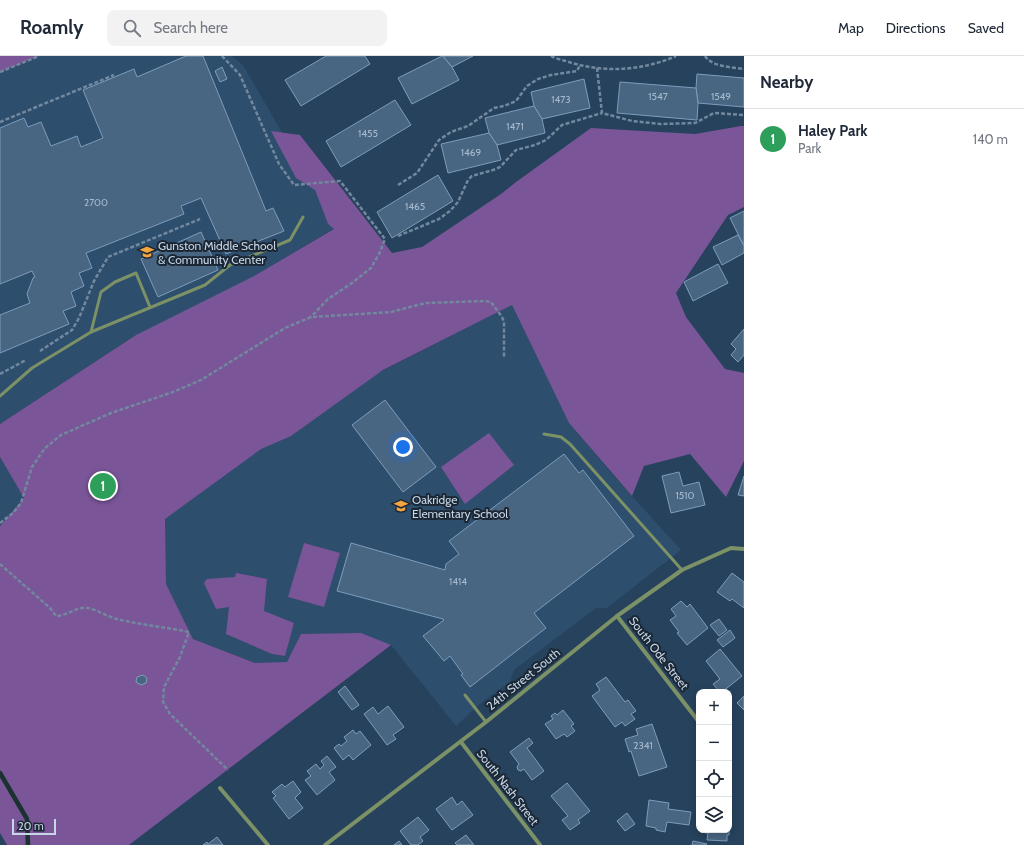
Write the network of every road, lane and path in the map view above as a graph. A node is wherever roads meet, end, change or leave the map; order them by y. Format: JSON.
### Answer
{"nodes":[{"id":1,"x":40,"y":56,"type":"edge"},
{"id":2,"x":222,"y":56,"type":"edge"},
{"id":3,"x":551,"y":56,"type":"edge"},
{"id":4,"x":676,"y":56,"type":"edge"},
{"id":5,"x":705,"y":56,"type":"edge"},
{"id":6,"x":580,"y":66,"type":"junction"},
{"id":7,"x":597,"y":68,"type":"junction"},
{"id":8,"x":744,"y":68,"type":"edge"},
{"id":9,"x":0,"y":72,"type":"edge"},
{"id":10,"x":114,"y":75,"type":"dead end"},
{"id":11,"x":602,"y":113,"type":"junction"},
{"id":12,"x":744,"y":115,"type":"edge"},
{"id":13,"x":0,"y":122,"type":"edge"},
{"id":14,"x":398,"y":185,"type":"dead end"},
{"id":15,"x":303,"y":217,"type":"dead end"},
{"id":16,"x":398,"y":236,"type":"dead end"},
{"id":17,"x":150,"y":307,"type":"junction"},
{"id":18,"x":311,"y":317,"type":"junction"},
{"id":19,"x":91,"y":332,"type":"junction"},
{"id":20,"x":504,"y":357,"type":"dead end"},
{"id":21,"x":0,"y":396,"type":"edge"},
{"id":22,"x":544,"y":434,"type":"dead end"},
{"id":23,"x":0,"y":523,"type":"edge"},
{"id":24,"x":744,"y":549,"type":"edge"},
{"id":25,"x":0,"y":564,"type":"edge"},
{"id":26,"x":682,"y":570,"type":"junction"},
{"id":27,"x":617,"y":616,"type":"junction"},
{"id":28,"x":465,"y":695,"type":"dead end"},
{"id":29,"x":696,"y":718,"type":"edge"},
{"id":30,"x":486,"y":722,"type":"junction"},
{"id":31,"x":460,"y":742,"type":"junction"},
{"id":32,"x":228,"y":770,"type":"dead end"},
{"id":33,"x":220,"y":788,"type":"dead end"},
{"id":34,"x":268,"y":845,"type":"edge"},
{"id":35,"x":325,"y":845,"type":"edge"},
{"id":36,"x":540,"y":845,"type":"edge"}],
"edges":[{"from":1,"to":9,"type":"path"},
{"from":2,"to":18,"type":"path"},
{"from":3,"to":6,"type":"path"},
{"from":4,"to":7,"type":"path"},
{"from":5,"to":8,"type":"path"},
{"from":6,"to":7,"type":"path"},
{"from":6,"to":14,"type":"path"},
{"from":7,"to":11,"type":"path"},
{"from":10,"to":13,"type":"path"},
{"from":11,"to":12,"type":"path"},
{"from":11,"to":16,"type":"path"},
{"from":15,"to":17,"type":"lane"},
{"from":17,"to":19,"type":"lane"},
{"from":17,"to":19,"type":"lane"},
{"from":18,"to":20,"type":"path"},
{"from":18,"to":23,"type":"path"},
{"from":19,"to":21,"type":"lane"},
{"from":22,"to":26,"type":"lane"},
{"from":24,"to":26,"type":"street","name":"24th Street South"},
{"from":25,"to":32,"type":"path"},
{"from":26,"to":27,"type":"street","name":"24th Street South"},
{"from":27,"to":29,"type":"street","name":"South Ode Street"},
{"from":27,"to":30,"type":"street","name":"24th Street South"},
{"from":28,"to":30,"type":"lane"},
{"from":30,"to":31,"type":"street","name":"24th Street South"},
{"from":31,"to":35,"type":"street","name":"24th Street South"},
{"from":31,"to":36,"type":"street","name":"South Nash Street"},
{"from":33,"to":34,"type":"street"}]}
